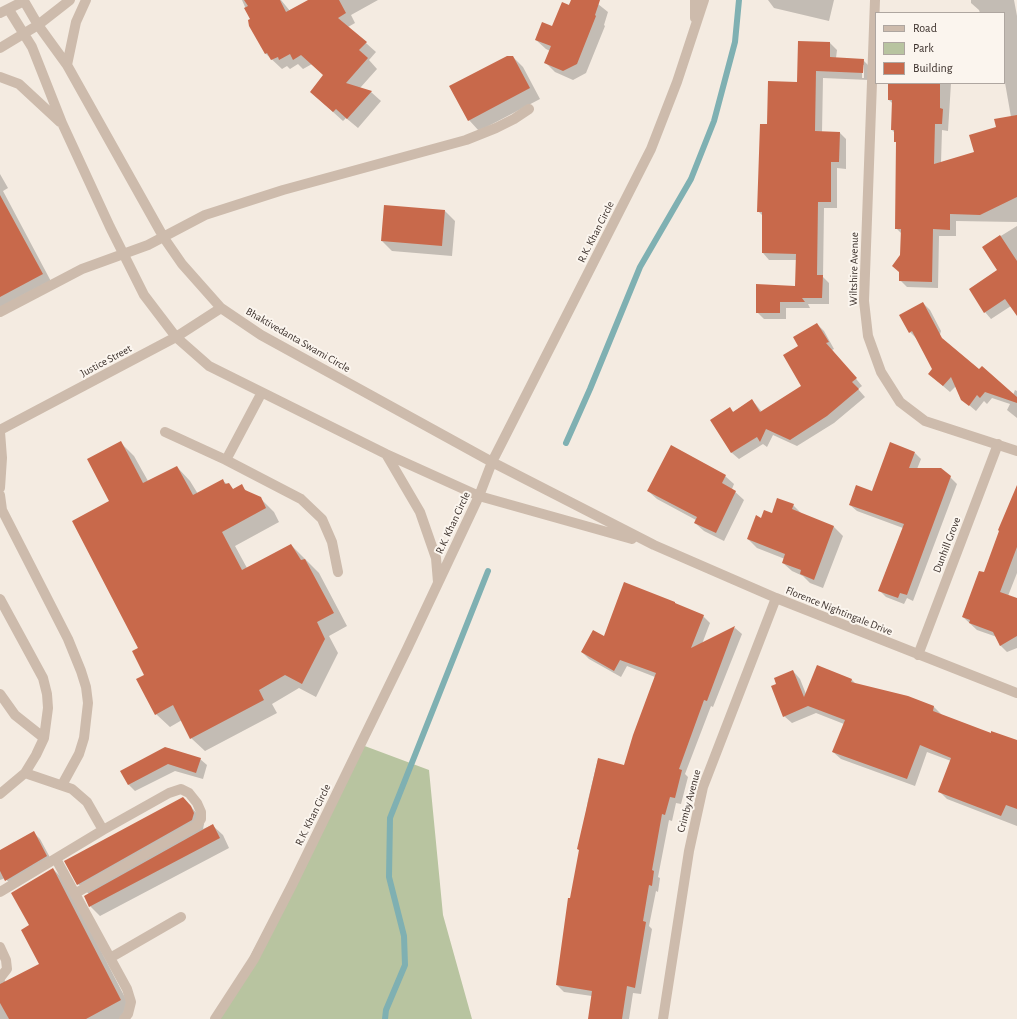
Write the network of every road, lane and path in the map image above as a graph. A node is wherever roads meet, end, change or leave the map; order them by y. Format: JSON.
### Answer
{"nodes":[{"id":1,"x":70,"y":0,"type":"edge"},
{"id":2,"x":86,"y":0,"type":"edge"},
{"id":3,"x":695,"y":0,"type":"edge"},
{"id":4,"x":704,"y":0,"type":"edge"},
{"id":5,"x":875,"y":0,"type":"edge"},
{"id":6,"x":25,"y":1,"type":"edge"},
{"id":7,"x":5,"y":11,"type":"edge"},
{"id":8,"x":38,"y":25,"type":"junction"},
{"id":9,"x":695,"y":28,"type":"junction"},
{"id":10,"x":25,"y":34,"type":"junction"},
{"id":11,"x":0,"y":48,"type":"edge"},
{"id":12,"x":67,"y":65,"type":"junction"},
{"id":13,"x":0,"y":77,"type":"edge"},
{"id":14,"x":529,"y":109,"type":"dead end"},
{"id":15,"x":62,"y":123,"type":"junction"},
{"id":16,"x":164,"y":238,"type":"junction"},
{"id":17,"x":124,"y":254,"type":"junction"},
{"id":18,"x":221,"y":308,"type":"junction"},
{"id":19,"x":0,"y":312,"type":"edge"},
{"id":20,"x":176,"y":337,"type":"junction"},
{"id":21,"x":261,"y":394,"type":"junction"},
{"id":22,"x":0,"y":431,"type":"edge"},
{"id":23,"x":165,"y":432,"type":"dead end"},
{"id":24,"x":998,"y":444,"type":"junction"},
{"id":25,"x":1017,"y":451,"type":"edge"},
{"id":26,"x":386,"y":454,"type":"junction"},
{"id":27,"x":226,"y":460,"type":"junction"},
{"id":28,"x":492,"y":462,"type":"junction"},
{"id":29,"x":0,"y":488,"type":"edge"},
{"id":30,"x":0,"y":495,"type":"edge"},
{"id":31,"x":479,"y":496,"type":"junction"},
{"id":32,"x":654,"y":545,"type":"junction"},
{"id":33,"x":338,"y":572,"type":"dead end"},
{"id":34,"x":438,"y":584,"type":"junction"},
{"id":35,"x":0,"y":598,"type":"edge"},
{"id":36,"x":776,"y":598,"type":"junction"},
{"id":37,"x":918,"y":655,"type":"junction"},
{"id":38,"x":1017,"y":693,"type":"edge"},
{"id":39,"x":0,"y":694,"type":"edge"},
{"id":40,"x":44,"y":738,"type":"junction"},
{"id":41,"x":25,"y":773,"type":"junction"},
{"id":42,"x":62,"y":785,"type":"junction"},
{"id":43,"x":0,"y":794,"type":"edge"},
{"id":44,"x":103,"y":830,"type":"junction"},
{"id":45,"x":56,"y":859,"type":"junction"},
{"id":46,"x":0,"y":892,"type":"edge"},
{"id":47,"x":76,"y":892,"type":"junction"},
{"id":48,"x":181,"y":917,"type":"dead end"},
{"id":49,"x":0,"y":947,"type":"edge"},
{"id":50,"x":110,"y":958,"type":"junction"},
{"id":51,"x":0,"y":978,"type":"edge"},
{"id":52,"x":124,"y":1019,"type":"edge"},
{"id":53,"x":215,"y":1019,"type":"edge"},
{"id":54,"x":663,"y":1019,"type":"edge"}],
"edges":[{"from":1,"to":8,"type":"street"},
{"from":2,"to":12,"type":"street"},
{"from":3,"to":9,"type":"street","name":"R.K. Khan Circle"},
{"from":4,"to":9,"type":"street","name":"R.K. Khan Circle"},
{"from":5,"to":24,"type":"street","name":"Wiltshire Avenue"},
{"from":6,"to":7,"type":"street","name":"Bhaktivedanta Swami Circle"},
{"from":6,"to":8,"type":"street","name":"Bhaktivedanta Swami Circle"},
{"from":7,"to":10,"type":"street"},
{"from":8,"to":10,"type":"street"},
{"from":8,"to":12,"type":"street","name":"Bhaktivedanta Swami Circle"},
{"from":9,"to":28,"type":"street","name":"R.K. Khan Circle"},
{"from":10,"to":11,"type":"street"},
{"from":10,"to":15,"type":"street"},
{"from":12,"to":16,"type":"street","name":"Bhaktivedanta Swami Circle"},
{"from":13,"to":15,"type":"street"},
{"from":14,"to":16,"type":"street"},
{"from":15,"to":17,"type":"street"},
{"from":16,"to":17,"type":"street"},
{"from":16,"to":18,"type":"street","name":"Bhaktivedanta Swami Circle"},
{"from":17,"to":19,"type":"street"},
{"from":17,"to":20,"type":"street"},
{"from":18,"to":20,"type":"street","name":"Justice Street"},
{"from":18,"to":28,"type":"street","name":"Bhaktivedanta Swami Circle"},
{"from":20,"to":21,"type":"street"},
{"from":20,"to":22,"type":"street","name":"Justice Street"},
{"from":21,"to":26,"type":"street"},
{"from":21,"to":27,"type":"street"},
{"from":22,"to":29,"type":"street"},
{"from":23,"to":27,"type":"street"},
{"from":24,"to":25,"type":"street","name":"Wiltshire Avenue"},
{"from":24,"to":37,"type":"street","name":"Dunhill Grove"},
{"from":26,"to":31,"type":"street"},
{"from":26,"to":34,"type":"street"},
{"from":27,"to":33,"type":"street"},
{"from":28,"to":31,"type":"street","name":"R.K. Khan Circle"},
{"from":28,"to":32,"type":"street","name":"Florence Nightingale Drive"},
{"from":30,"to":42,"type":"street"},
{"from":31,"to":32,"type":"street","name":"Florence Nightingale Drive"},
{"from":31,"to":34,"type":"street","name":"R.K. Khan Circle"},
{"from":32,"to":36,"type":"street","name":"Florence Nightingale Drive"},
{"from":34,"to":53,"type":"street","name":"R.K. Khan Circle"},
{"from":35,"to":40,"type":"street"},
{"from":36,"to":37,"type":"street","name":"Florence Nightingale Drive"},
{"from":36,"to":54,"type":"street","name":"Crimby Avenue"},
{"from":37,"to":38,"type":"street","name":"Florence Nightingale Drive"},
{"from":39,"to":40,"type":"street"},
{"from":40,"to":41,"type":"street"},
{"from":41,"to":42,"type":"street"},
{"from":41,"to":43,"type":"street"},
{"from":42,"to":44,"type":"street"},
{"from":44,"to":45,"type":"street"},
{"from":44,"to":47,"type":"street"},
{"from":45,"to":46,"type":"street"},
{"from":45,"to":47,"type":"street"},
{"from":47,"to":50,"type":"street"},
{"from":48,"to":50,"type":"street"},
{"from":49,"to":51,"type":"street"},
{"from":50,"to":52,"type":"street"}]}
